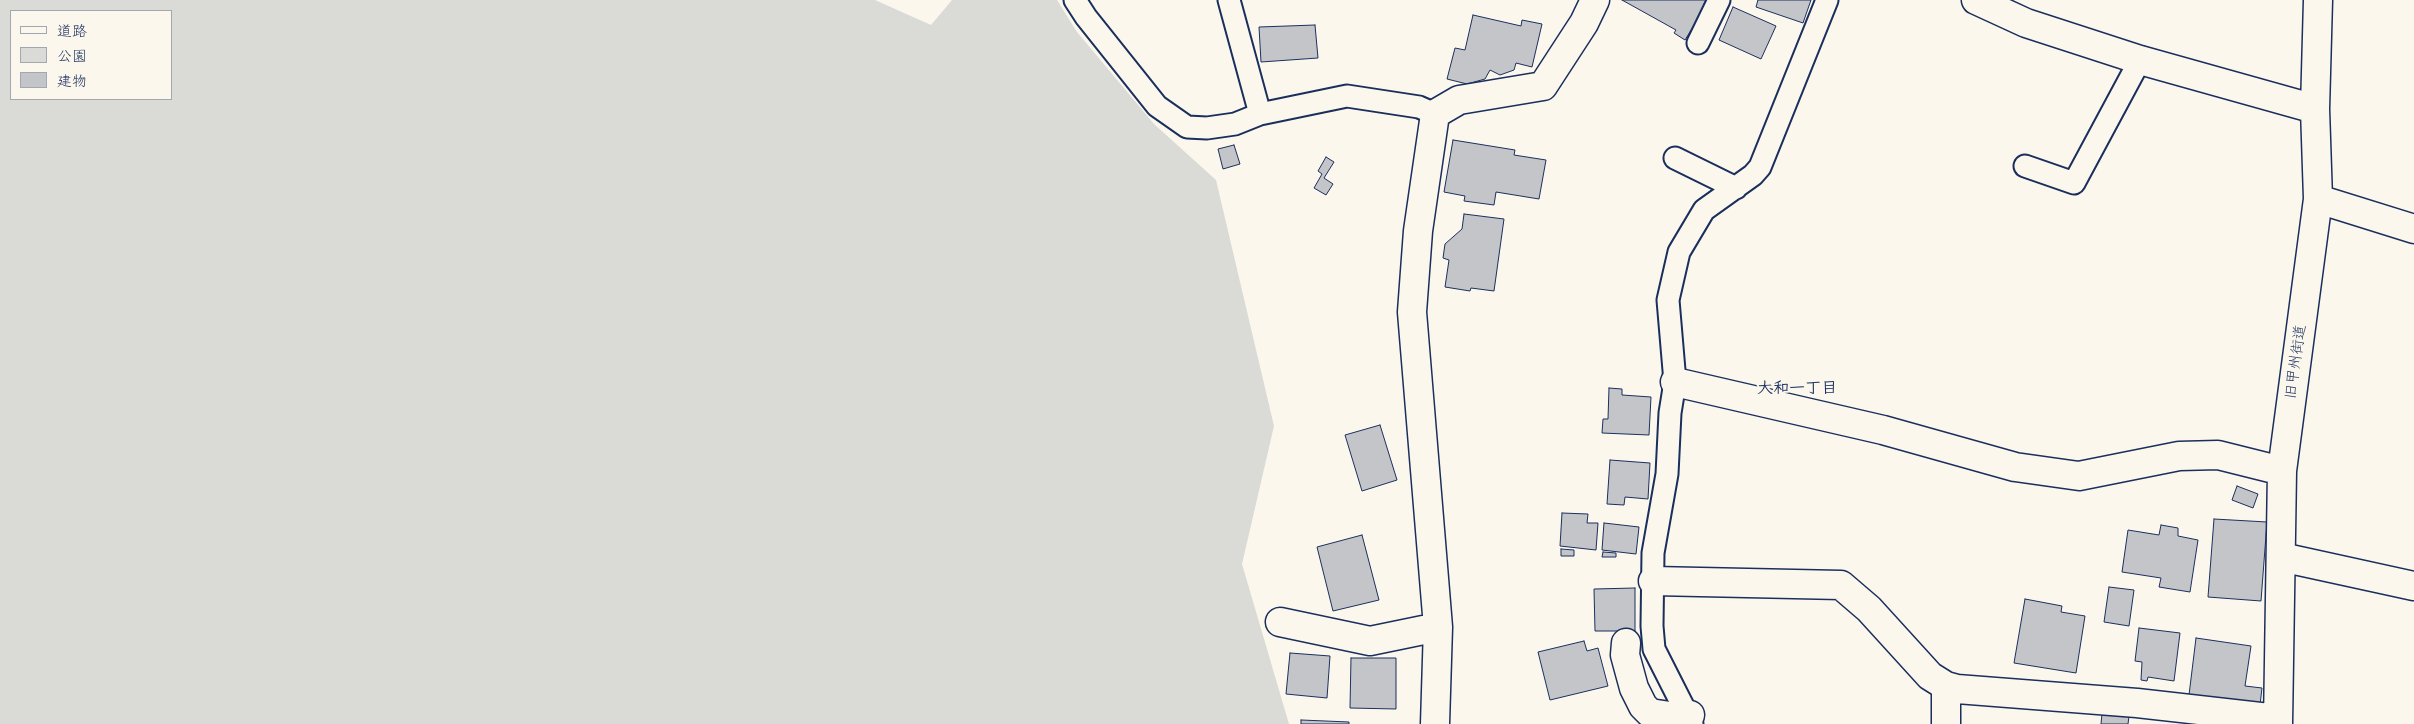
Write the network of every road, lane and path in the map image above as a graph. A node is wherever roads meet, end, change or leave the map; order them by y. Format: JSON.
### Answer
{"nodes":[{"id":1,"x":1074,"y":0,"type":"edge"},
{"id":2,"x":1230,"y":0,"type":"edge"},
{"id":3,"x":1595,"y":0,"type":"edge"},
{"id":4,"x":1719,"y":0,"type":"edge"},
{"id":5,"x":1827,"y":0,"type":"edge"},
{"id":6,"x":1976,"y":0,"type":"edge"},
{"id":7,"x":2318,"y":0,"type":"edge"},
{"id":8,"x":1698,"y":43,"type":"dead end"},
{"id":9,"x":2140,"y":60,"type":"junction"},
{"id":10,"x":2315,"y":109,"type":"junction"},
{"id":11,"x":1260,"y":114,"type":"junction"},
{"id":12,"x":1435,"y":114,"type":"junction"},
{"id":13,"x":1675,"y":158,"type":"dead end"},
{"id":14,"x":2025,"y":166,"type":"dead end"},
{"id":15,"x":1736,"y":188,"type":"junction"},
{"id":16,"x":2318,"y":199,"type":"junction"},
{"id":17,"x":2414,"y":229,"type":"edge"},
{"id":18,"x":1675,"y":382,"type":"junction"},
{"id":19,"x":2282,"y":471,"type":"junction"},
{"id":20,"x":2281,"y":557,"type":"junction"},
{"id":21,"x":1653,"y":580,"type":"junction"},
{"id":22,"x":2414,"y":586,"type":"edge"},
{"id":23,"x":1280,"y":622,"type":"dead end"},
{"id":24,"x":1438,"y":627,"type":"junction"},
{"id":25,"x":1626,"y":643,"type":"dead end"},
{"id":26,"x":1946,"y":686,"type":"junction"},
{"id":27,"x":1691,"y":720,"type":"edge"},
{"id":28,"x":2278,"y":721,"type":"edge"},
{"id":29,"x":1435,"y":724,"type":"edge"},
{"id":30,"x":1946,"y":724,"type":"edge"}],
"edges":[{"from":1,"to":11,"type":"lane"},
{"from":2,"to":11,"type":"lane"},
{"from":3,"to":12,"type":"street"},
{"from":4,"to":8,"type":"lane"},
{"from":5,"to":15,"type":"lane"},
{"from":6,"to":9,"type":"street"},
{"from":7,"to":10,"type":"street","name":"旧甲州街道"},
{"from":9,"to":10,"type":"street"},
{"from":9,"to":14,"type":"lane"},
{"from":10,"to":16,"type":"street","name":"旧甲州街道"},
{"from":11,"to":12,"type":"lane"},
{"from":12,"to":24,"type":"street"},
{"from":13,"to":15,"type":"lane"},
{"from":15,"to":18,"type":"lane"},
{"from":16,"to":17,"type":"street"},
{"from":16,"to":19,"type":"street","name":"旧甲州街道"},
{"from":18,"to":19,"type":"street"},
{"from":18,"to":21,"type":"lane"},
{"from":19,"to":20,"type":"street","name":"旧甲州街道"},
{"from":20,"to":22,"type":"street"},
{"from":20,"to":28,"type":"street","name":"旧甲州街道"},
{"from":21,"to":26,"type":"street"},
{"from":21,"to":27,"type":"lane"},
{"from":23,"to":24,"type":"street"},
{"from":24,"to":29,"type":"street"},
{"from":25,"to":27,"type":"street"},
{"from":26,"to":28,"type":"street"},
{"from":26,"to":30,"type":"street"}]}
